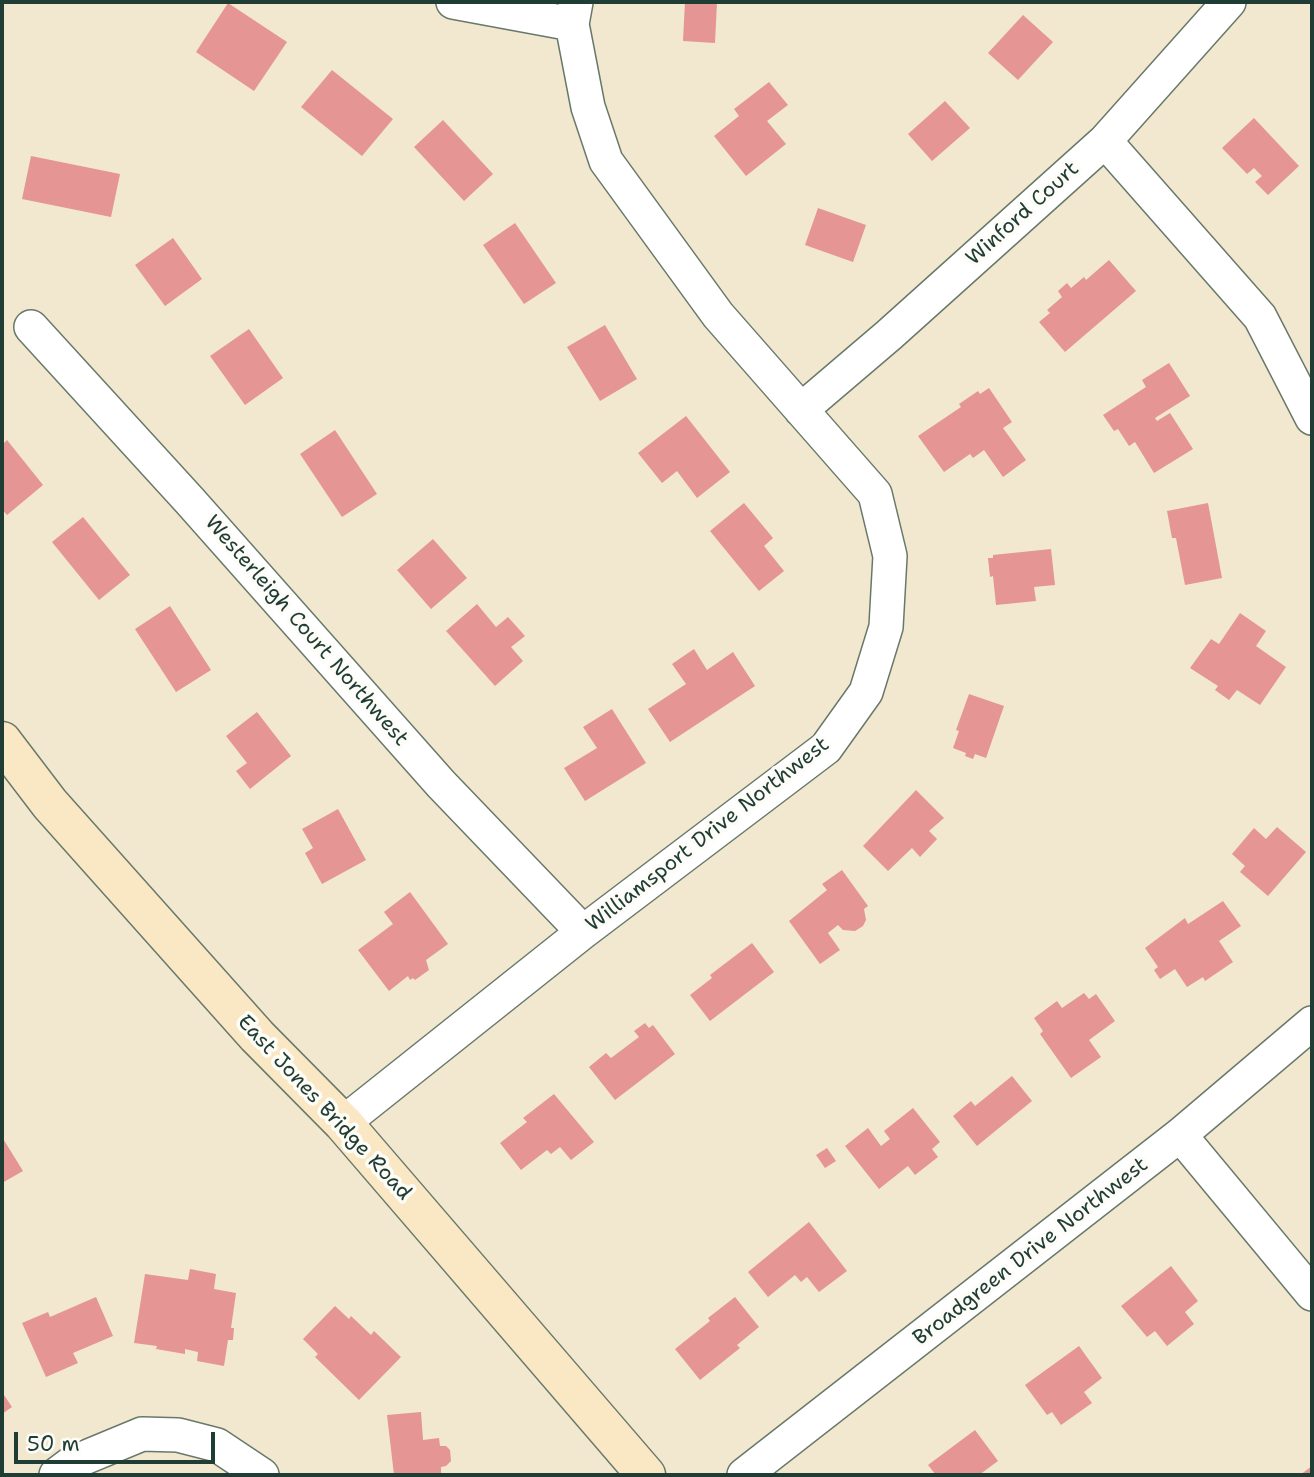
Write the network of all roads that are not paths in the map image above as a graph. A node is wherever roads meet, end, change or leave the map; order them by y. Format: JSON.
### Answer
{"nodes":[{"id":1,"x":453,"y":2,"type":"edge"},
{"id":2,"x":1229,"y":2,"type":"edge"},
{"id":3,"x":574,"y":13,"type":"edge"},
{"id":4,"x":1105,"y":141,"type":"junction"},
{"id":5,"x":31,"y":327,"type":"dead end"},
{"id":6,"x":801,"y":410,"type":"junction"},
{"id":7,"x":1312,"y":418,"type":"edge"},
{"id":8,"x":2,"y":741,"type":"edge"},
{"id":9,"x":583,"y":932,"type":"junction"},
{"id":10,"x":1312,"y":1023,"type":"edge"},
{"id":11,"x":343,"y":1122,"type":"junction"},
{"id":12,"x":1180,"y":1135,"type":"junction"},
{"id":13,"x":1312,"y":1294,"type":"edge"},
{"id":14,"x":56,"y":1475,"type":"edge"},
{"id":15,"x":262,"y":1475,"type":"edge"},
{"id":16,"x":646,"y":1475,"type":"edge"},
{"id":17,"x":744,"y":1475,"type":"edge"}],
"edges":[{"from":1,"to":3,"type":"street"},
{"from":2,"to":4,"type":"street","name":"Winford Court"},
{"from":3,"to":6,"type":"street","name":"Williamsport Drive Northwest"},
{"from":4,"to":6,"type":"street","name":"Winford Court"},
{"from":4,"to":7,"type":"street"},
{"from":5,"to":9,"type":"street","name":"Westerleigh Court Northwest"},
{"from":6,"to":9,"type":"street","name":"Williamsport Drive Northwest"},
{"from":8,"to":11,"type":"street","name":"East Jones Bridge Road"},
{"from":9,"to":11,"type":"street","name":"Williamsport Drive Northwest"},
{"from":10,"to":12,"type":"street","name":"Broadgreen Drive Northwest"},
{"from":11,"to":16,"type":"street","name":"East Jones Bridge Road"},
{"from":12,"to":13,"type":"street"},
{"from":12,"to":17,"type":"street","name":"Broadgreen Drive Northwest"},
{"from":14,"to":15,"type":"street"}]}
